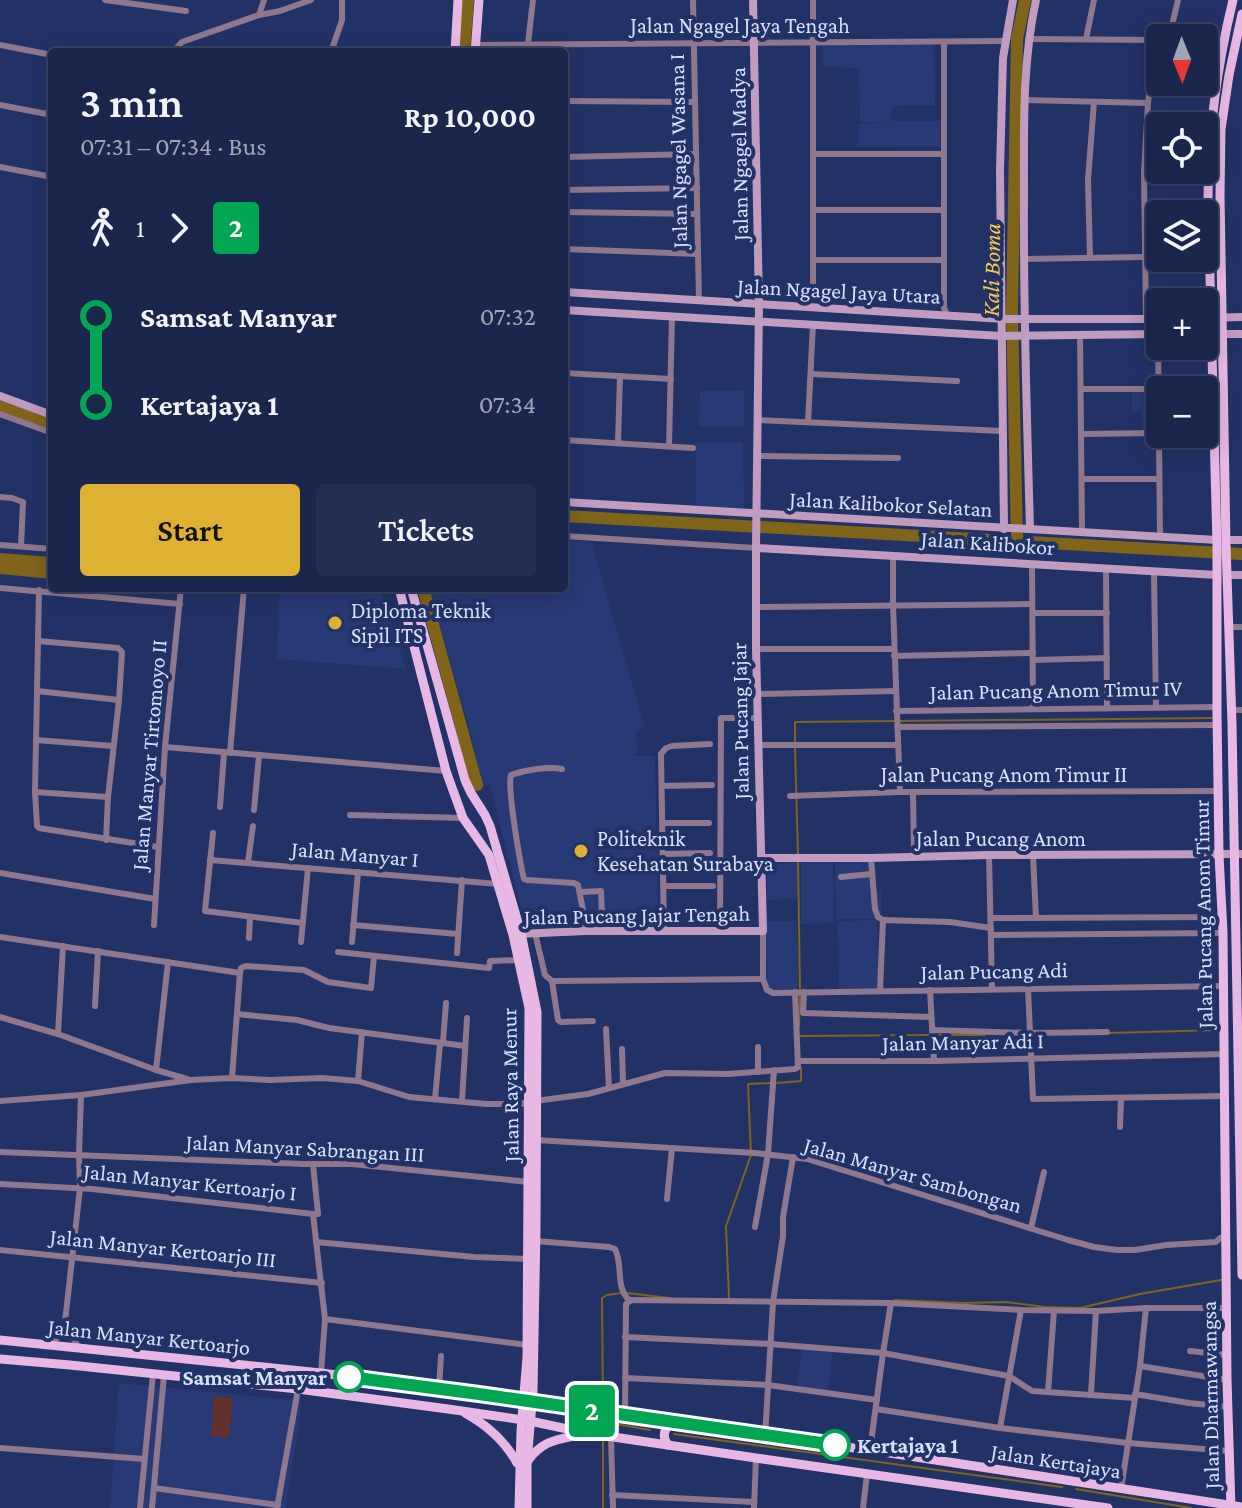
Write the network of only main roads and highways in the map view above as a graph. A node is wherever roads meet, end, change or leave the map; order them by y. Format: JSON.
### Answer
{"nodes":[{"id":1,"x":458,"y":0,"type":"edge"},
{"id":2,"x":479,"y":0,"type":"edge"},
{"id":3,"x":1233,"y":0,"type":"edge"},
{"id":4,"x":1242,"y":14,"type":"edge"},
{"id":5,"x":1239,"y":38,"type":"edge"},
{"id":6,"x":455,"y":48,"type":"edge"},
{"id":7,"x":475,"y":48,"type":"edge"},
{"id":8,"x":1213,"y":112,"type":"edge"},
{"id":9,"x":1220,"y":166,"type":"joint"},
{"id":10,"x":1208,"y":184,"type":"edge"},
{"id":11,"x":1207,"y":288,"type":"edge"},
{"id":12,"x":1209,"y":360,"type":"edge"},
{"id":13,"x":1221,"y":543,"type":"junction"},
{"id":14,"x":1222,"y":575,"type":"junction"},
{"id":15,"x":400,"y":592,"type":"edge"},
{"id":16,"x":412,"y":592,"type":"edge"},
{"id":17,"x":1217,"y":656,"type":"junction"},
{"id":18,"x":1230,"y":656,"type":"junction"},
{"id":19,"x":441,"y":697,"type":"junction"},
{"id":20,"x":428,"y":701,"type":"junction"},
{"id":21,"x":444,"y":708,"type":"junction"},
{"id":22,"x":432,"y":712,"type":"junction"},
{"id":23,"x":1235,"y":717,"type":"edge"},
{"id":24,"x":479,"y":806,"type":"junction"},
{"id":25,"x":463,"y":818,"type":"junction"},
{"id":26,"x":489,"y":823,"type":"junction"},
{"id":27,"x":475,"y":834,"type":"junction"},
{"id":28,"x":1238,"y":854,"type":"edge"},
{"id":29,"x":1239,"y":885,"type":"edge"},
{"id":30,"x":1239,"y":930,"type":"edge"},
{"id":31,"x":517,"y":934,"type":"junction"},
{"id":32,"x":1240,"y":994,"type":"edge"},
{"id":33,"x":532,"y":1102,"type":"junction"},
{"id":34,"x":1241,"y":1121,"type":"edge"},
{"id":35,"x":1241,"y":1183,"type":"edge"},
{"id":36,"x":532,"y":1227,"type":"junction"},
{"id":37,"x":1242,"y":1274,"type":"edge"},
{"id":38,"x":1226,"y":1278,"type":"joint"},
{"id":39,"x":0,"y":1340,"type":"edge"},
{"id":40,"x":52,"y":1345,"type":"junction"},
{"id":41,"x":75,"y":1347,"type":"junction"},
{"id":42,"x":0,"y":1359,"type":"edge"},
{"id":43,"x":55,"y":1363,"type":"junction"},
{"id":44,"x":70,"y":1365,"type":"junction"},
{"id":45,"x":533,"y":1380,"type":"junction"},
{"id":46,"x":528,"y":1401,"type":"junction"},
{"id":47,"x":566,"y":1407,"type":"junction"},
{"id":48,"x":459,"y":1411,"type":"junction"},
{"id":49,"x":526,"y":1420,"type":"junction"},
{"id":50,"x":672,"y":1422,"type":"junction"},
{"id":51,"x":590,"y":1433,"type":"junction"},
{"id":52,"x":668,"y":1445,"type":"junction"},
{"id":53,"x":523,"y":1464,"type":"junction"},
{"id":54,"x":1068,"y":1481,"type":"junction"},
{"id":55,"x":1066,"y":1501,"type":"junction"},
{"id":56,"x":1231,"y":1507,"type":"edge"},
{"id":57,"x":1242,"y":1507,"type":"edge"},
{"id":58,"x":519,"y":1508,"type":"edge"},
{"id":59,"x":527,"y":1508,"type":"edge"},
{"id":60,"x":1108,"y":1508,"type":"edge"}],
"edges":[{"from":1,"to":6,"type":"main road"},
{"from":2,"to":7,"type":"main road"},
{"from":3,"to":8,"type":"main road"},
{"from":4,"to":5,"type":"main road"},
{"from":5,"to":9,"type":"main road"},
{"from":9,"to":13,"type":"main road"},
{"from":10,"to":11,"type":"main road"},
{"from":12,"to":13,"type":"main road"},
{"from":13,"to":14,"type":"main road","name":"Jalan Pucang Anom Timur"},
{"from":14,"to":17,"type":"main road","name":"Jalan Pucang Anom Timur"},
{"from":14,"to":18,"type":"main road","name":"Jalan Pucang Anom Timur"},
{"from":15,"to":20,"type":"main road","name":"Jalan Raya Menur"},
{"from":16,"to":19,"type":"main road","name":"Jalan Raya Menur"},
{"from":17,"to":18,"type":"main road"},
{"from":17,"to":38,"type":"main road","name":"Jalan Pucang Anom Timur"},
{"from":18,"to":23,"type":"main road","name":"Jalan Pucang Anom Timur"},
{"from":19,"to":20,"type":"main road"},
{"from":19,"to":21,"type":"main road","name":"Jalan Raya Menur"},
{"from":20,"to":22,"type":"main road","name":"Jalan Raya Menur"},
{"from":21,"to":22,"type":"main road"},
{"from":21,"to":24,"type":"main road","name":"Jalan Raya Menur"},
{"from":22,"to":25,"type":"main road","name":"Jalan Raya Menur"},
{"from":23,"to":28,"type":"main road","name":"Jalan Pucang Anom Timur"},
{"from":24,"to":25,"type":"main road"},
{"from":24,"to":26,"type":"main road","name":"Jalan Raya Menur"},
{"from":25,"to":27,"type":"main road","name":"Jalan Raya Menur"},
{"from":26,"to":27,"type":"main road"},
{"from":26,"to":31,"type":"main road","name":"Jalan Raya Menur"},
{"from":27,"to":31,"type":"main road","name":"Jalan Raya Menur"},
{"from":28,"to":29,"type":"main road","name":"Jalan Pucang Anom Timur"},
{"from":29,"to":30,"type":"main road","name":"Jalan Pucang Anom Timur"},
{"from":30,"to":32,"type":"main road","name":"Jalan Pucang Anom Timur"},
{"from":31,"to":33,"type":"main road","name":"Jalan Raya Menur"},
{"from":31,"to":33,"type":"main road","name":"Jalan Raya Menur"},
{"from":32,"to":34,"type":"main road","name":"Jalan Pucang Anom Timur"},
{"from":33,"to":36,"type":"main road","name":"Jalan Raya Menur"},
{"from":33,"to":36,"type":"main road","name":"Jalan Raya Menur"},
{"from":34,"to":35,"type":"main road","name":"Jalan Pucang Anom Timur"},
{"from":35,"to":37,"type":"main road","name":"Jalan Pucang Anom Timur"},
{"from":36,"to":45,"type":"main road","name":"Jalan Raya Menur"},
{"from":36,"to":46,"type":"main road","name":"Jalan Raya Menur"},
{"from":38,"to":56,"type":"main road","name":"Jalan Dharmawangsa"},
{"from":39,"to":40,"type":"main road","name":"Jalan Manyar Kertoarjo"},
{"from":40,"to":41,"type":"main road","name":"Jalan Manyar Kertoarjo"},
{"from":40,"to":43,"type":"main road"},
{"from":41,"to":44,"type":"main road"},
{"from":41,"to":46,"type":"main road","name":"Jalan Manyar Kertoarjo"},
{"from":42,"to":43,"type":"main road","name":"Jalan Manyar Kertoarjo"},
{"from":43,"to":44,"type":"main road","name":"Jalan Manyar Kertoarjo"},
{"from":44,"to":48,"type":"main road","name":"Jalan Manyar Kertoarjo"},
{"from":45,"to":46,"type":"main road","name":"Jalan Raya Menur"},
{"from":45,"to":47,"type":"main road"},
{"from":46,"to":47,"type":"main road","name":"Jalan Kertajaya"},
{"from":46,"to":49,"type":"main road","name":"Jalan Raya Menur"},
{"from":47,"to":50,"type":"main road","name":"Jalan Kertajaya"},
{"from":48,"to":49,"type":"main road","name":"Jalan Manyar Kertoarjo"},
{"from":48,"to":53,"type":"main road"},
{"from":49,"to":51,"type":"main road","name":"Jalan Kertajaya"},
{"from":49,"to":53,"type":"main road","name":"Jalan Raya Menur"},
{"from":50,"to":52,"type":"main road"},
{"from":50,"to":54,"type":"main road","name":"Jalan Kertajaya"},
{"from":51,"to":52,"type":"main road","name":"Jalan Kertajaya"},
{"from":51,"to":53,"type":"main road"},
{"from":52,"to":55,"type":"main road","name":"Jalan Kertajaya"},
{"from":53,"to":58,"type":"main road","name":"Jalan Raya Menur"},
{"from":53,"to":59,"type":"main road","name":"Jalan Raya Menur"},
{"from":54,"to":55,"type":"main road"},
{"from":54,"to":56,"type":"main road","name":"Jalan Kertajaya"},
{"from":55,"to":60,"type":"main road","name":"Jalan Kertajaya"},
{"from":56,"to":57,"type":"main road","name":"Jalan Kertajaya"}]}
